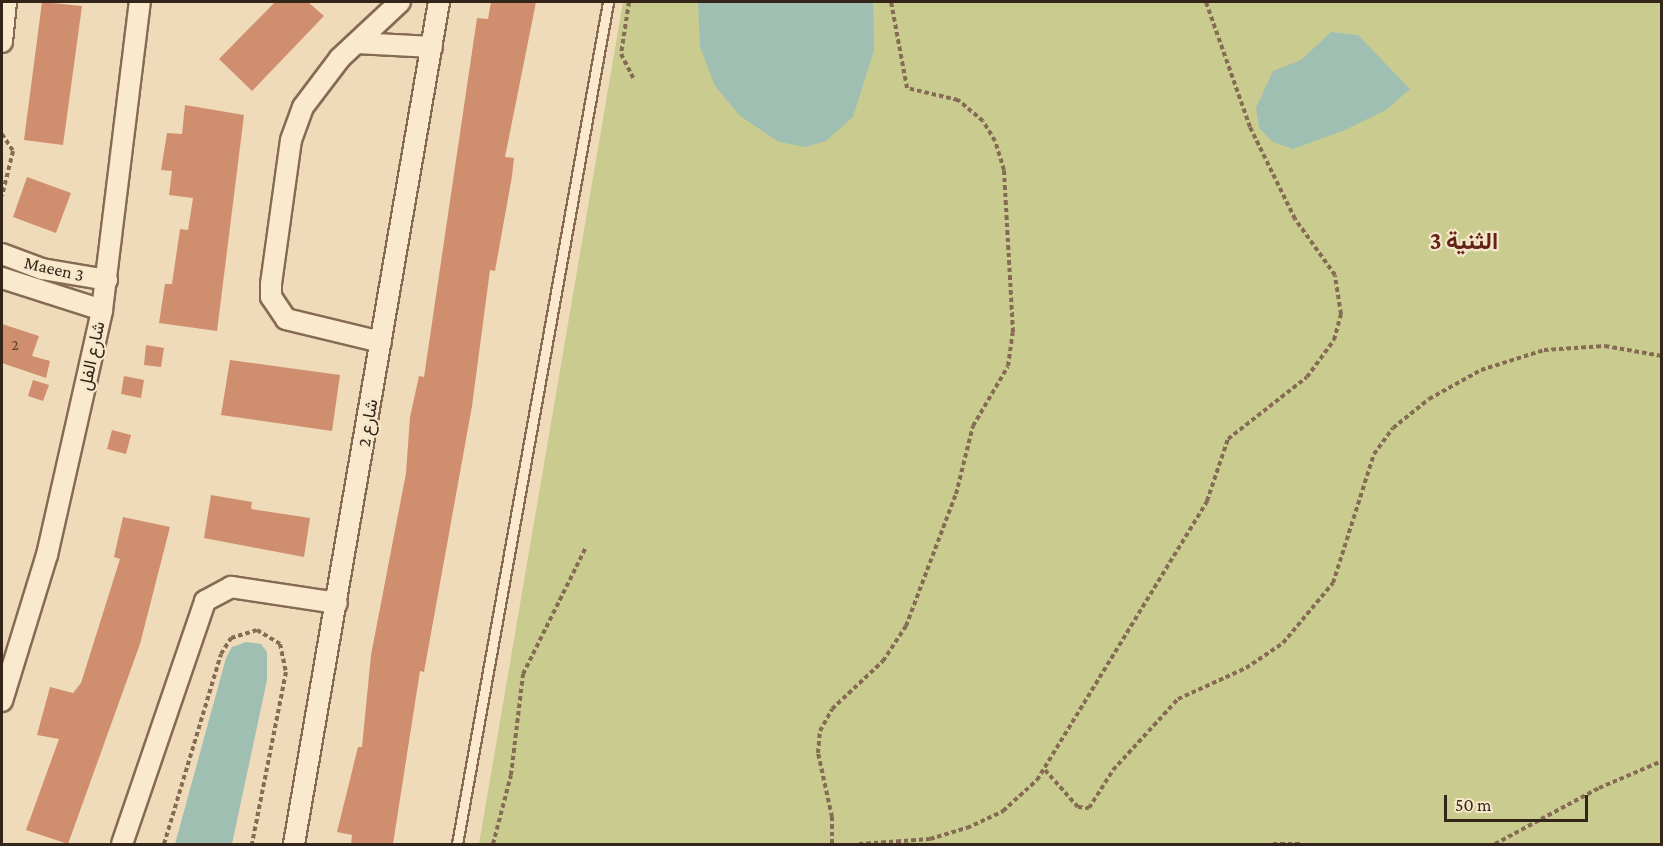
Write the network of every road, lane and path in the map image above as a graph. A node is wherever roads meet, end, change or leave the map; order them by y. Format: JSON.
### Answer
{"nodes":[{"id":1,"x":140,"y":2,"type":"edge"},
{"id":2,"x":400,"y":2,"type":"edge"},
{"id":3,"x":439,"y":2,"type":"edge"},
{"id":4,"x":608,"y":2,"type":"edge"},
{"id":5,"x":629,"y":2,"type":"edge"},
{"id":6,"x":891,"y":2,"type":"edge"},
{"id":7,"x":1206,"y":2,"type":"edge"},
{"id":8,"x":4,"y":6,"type":"edge"},
{"id":9,"x":2,"y":42,"type":"edge"},
{"id":10,"x":357,"y":42,"type":"junction"},
{"id":11,"x":432,"y":47,"type":"junction"},
{"id":12,"x":634,"y":79,"type":"dead end"},
{"id":13,"x":2,"y":134,"type":"edge"},
{"id":14,"x":2,"y":196,"type":"edge"},
{"id":15,"x":2,"y":254,"type":"edge"},
{"id":16,"x":2,"y":278,"type":"edge"},
{"id":17,"x":107,"y":280,"type":"junction"},
{"id":18,"x":102,"y":310,"type":"junction"},
{"id":19,"x":381,"y":342,"type":"junction"},
{"id":20,"x":1662,"y":356,"type":"edge"},
{"id":21,"x":585,"y":549,"type":"dead end"},
{"id":22,"x":337,"y":603,"type":"junction"},
{"id":23,"x":2,"y":701,"type":"edge"},
{"id":24,"x":1662,"y":761,"type":"edge"},
{"id":25,"x":1045,"y":770,"type":"junction"},
{"id":26,"x":122,"y":844,"type":"edge"},
{"id":27,"x":164,"y":844,"type":"edge"},
{"id":28,"x":252,"y":844,"type":"edge"},
{"id":29,"x":294,"y":844,"type":"edge"},
{"id":30,"x":457,"y":844,"type":"edge"},
{"id":31,"x":493,"y":844,"type":"edge"},
{"id":32,"x":832,"y":844,"type":"edge"},
{"id":33,"x":859,"y":844,"type":"edge"},
{"id":34,"x":1273,"y":844,"type":"edge"},
{"id":35,"x":1303,"y":844,"type":"edge"},
{"id":36,"x":1495,"y":844,"type":"edge"}],
"edges":[{"from":1,"to":17,"type":"street","name":"شارع الفل"},
{"from":2,"to":10,"type":"street"},
{"from":3,"to":11,"type":"street","name":"شارع 2"},
{"from":4,"to":30,"type":"lane"},
{"from":5,"to":12,"type":"path"},
{"from":6,"to":32,"type":"path"},
{"from":7,"to":25,"type":"path"},
{"from":8,"to":9,"type":"street"},
{"from":10,"to":11,"type":"street"},
{"from":10,"to":19,"type":"street"},
{"from":11,"to":19,"type":"street","name":"شارع 2"},
{"from":13,"to":14,"type":"path"},
{"from":15,"to":17,"type":"street","name":"Maeen 3"},
{"from":16,"to":18,"type":"street","name":"Maeen 3"},
{"from":17,"to":18,"type":"street","name":"شارع الفل"},
{"from":18,"to":23,"type":"street","name":"شارع الفل"},
{"from":19,"to":22,"type":"street","name":"شارع 2"},
{"from":20,"to":25,"type":"path"},
{"from":21,"to":31,"type":"path"},
{"from":22,"to":26,"type":"street"},
{"from":22,"to":29,"type":"street","name":"شارع 2"},
{"from":24,"to":36,"type":"path"},
{"from":25,"to":33,"type":"path"},
{"from":27,"to":28,"type":"path"},
{"from":34,"to":35,"type":"path"}]}
